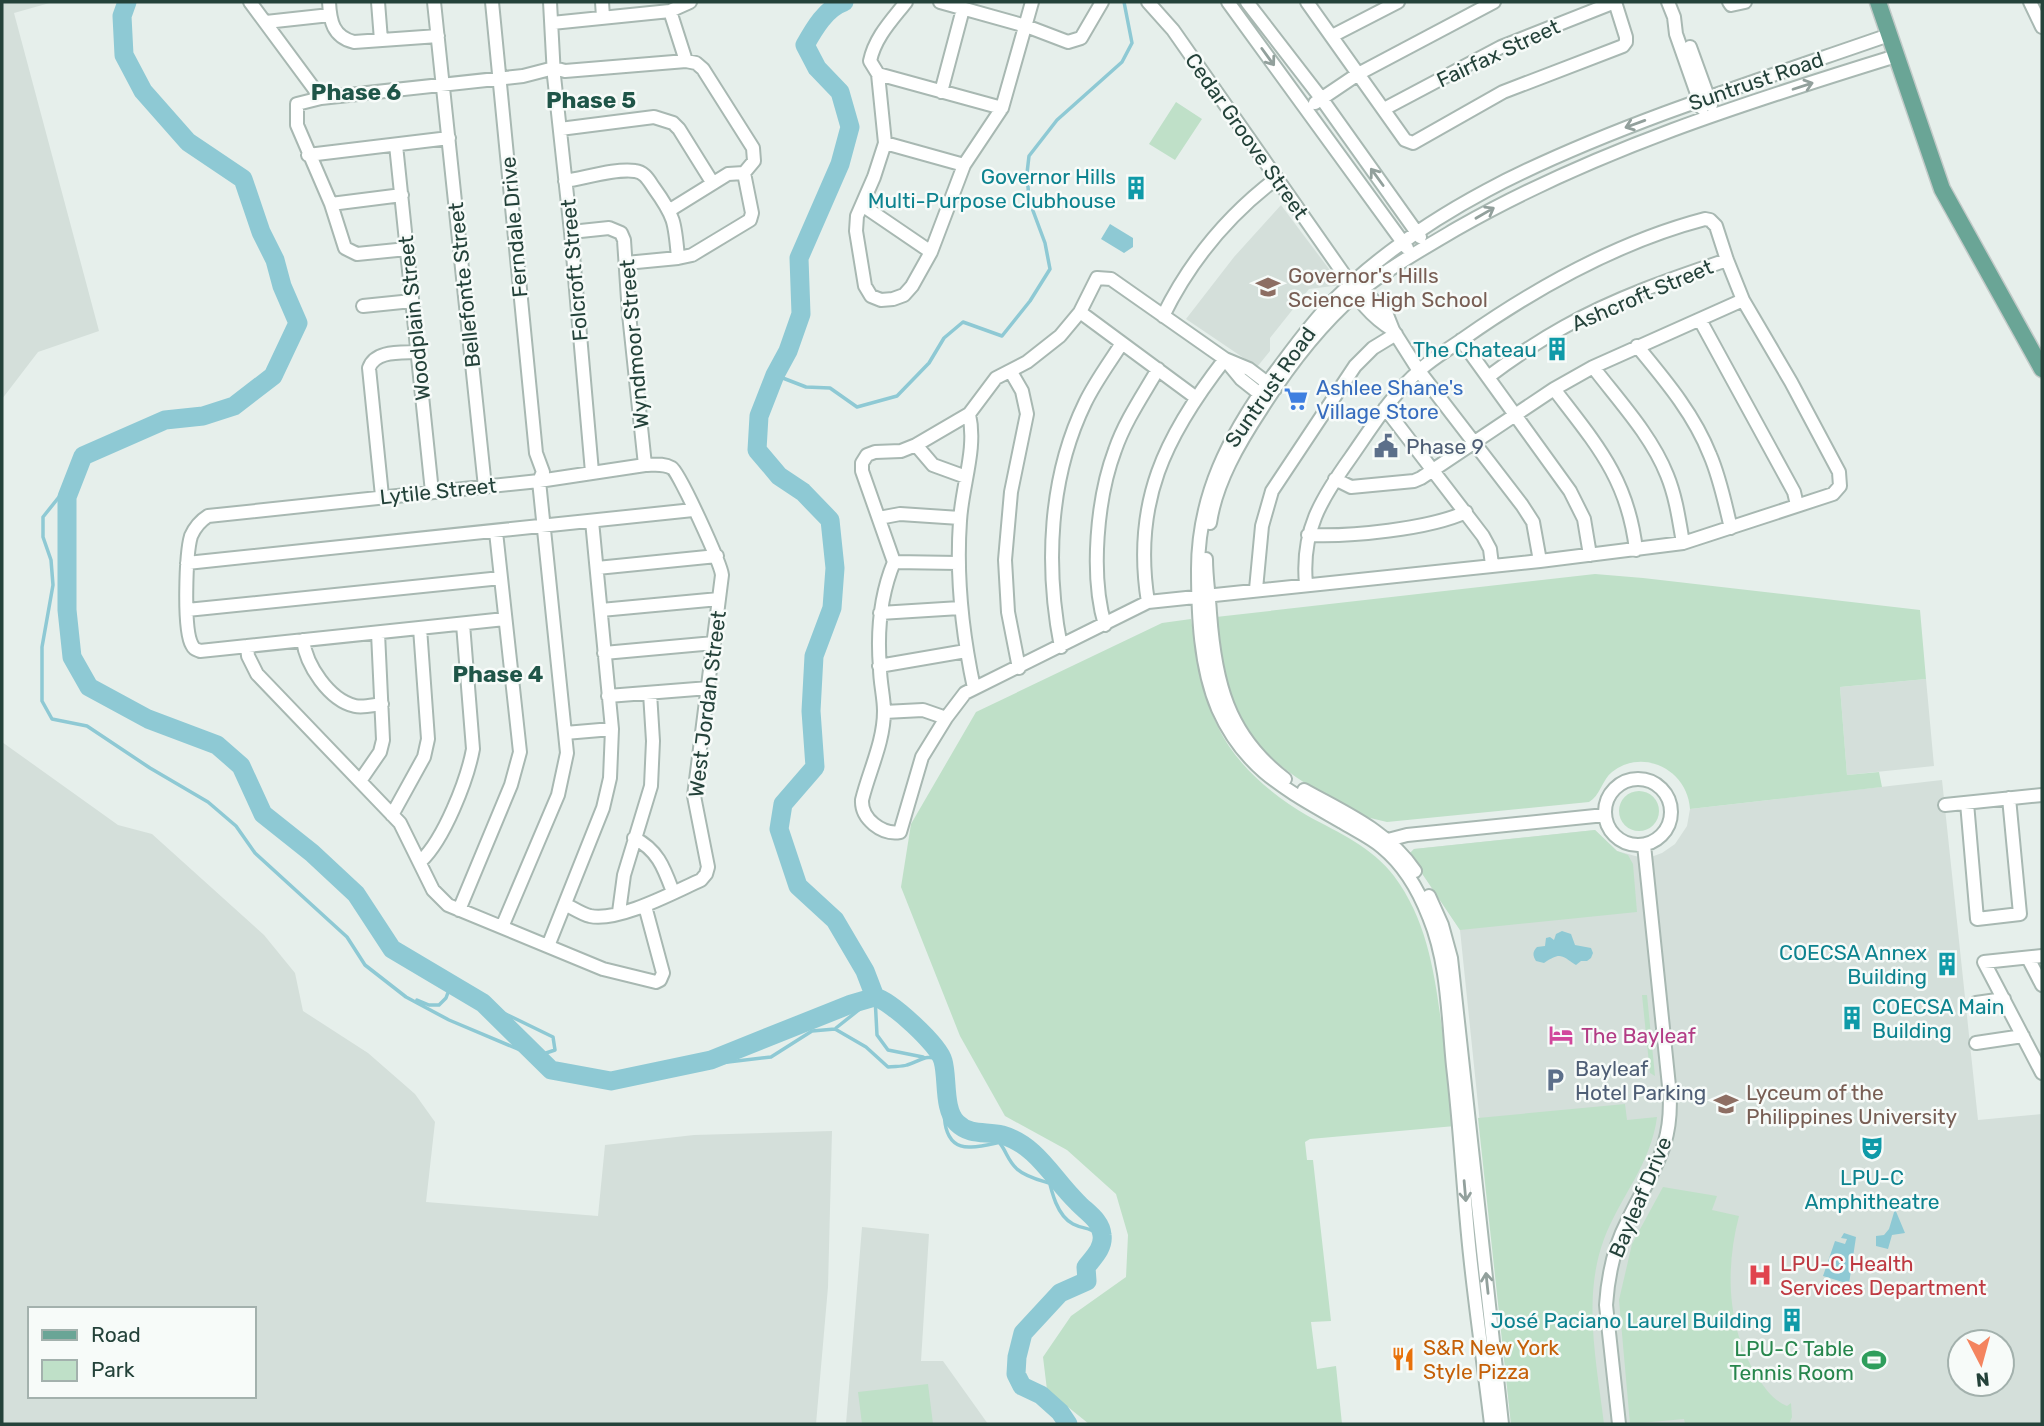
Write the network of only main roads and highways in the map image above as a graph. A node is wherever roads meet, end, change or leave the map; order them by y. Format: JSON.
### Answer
{"nodes":[{"id":1,"x":1878,"y":2,"type":"edge"},
{"id":2,"x":2042,"y":369,"type":"edge"}],
"edges":[{"from":1,"to":2,"type":"main road"}]}
